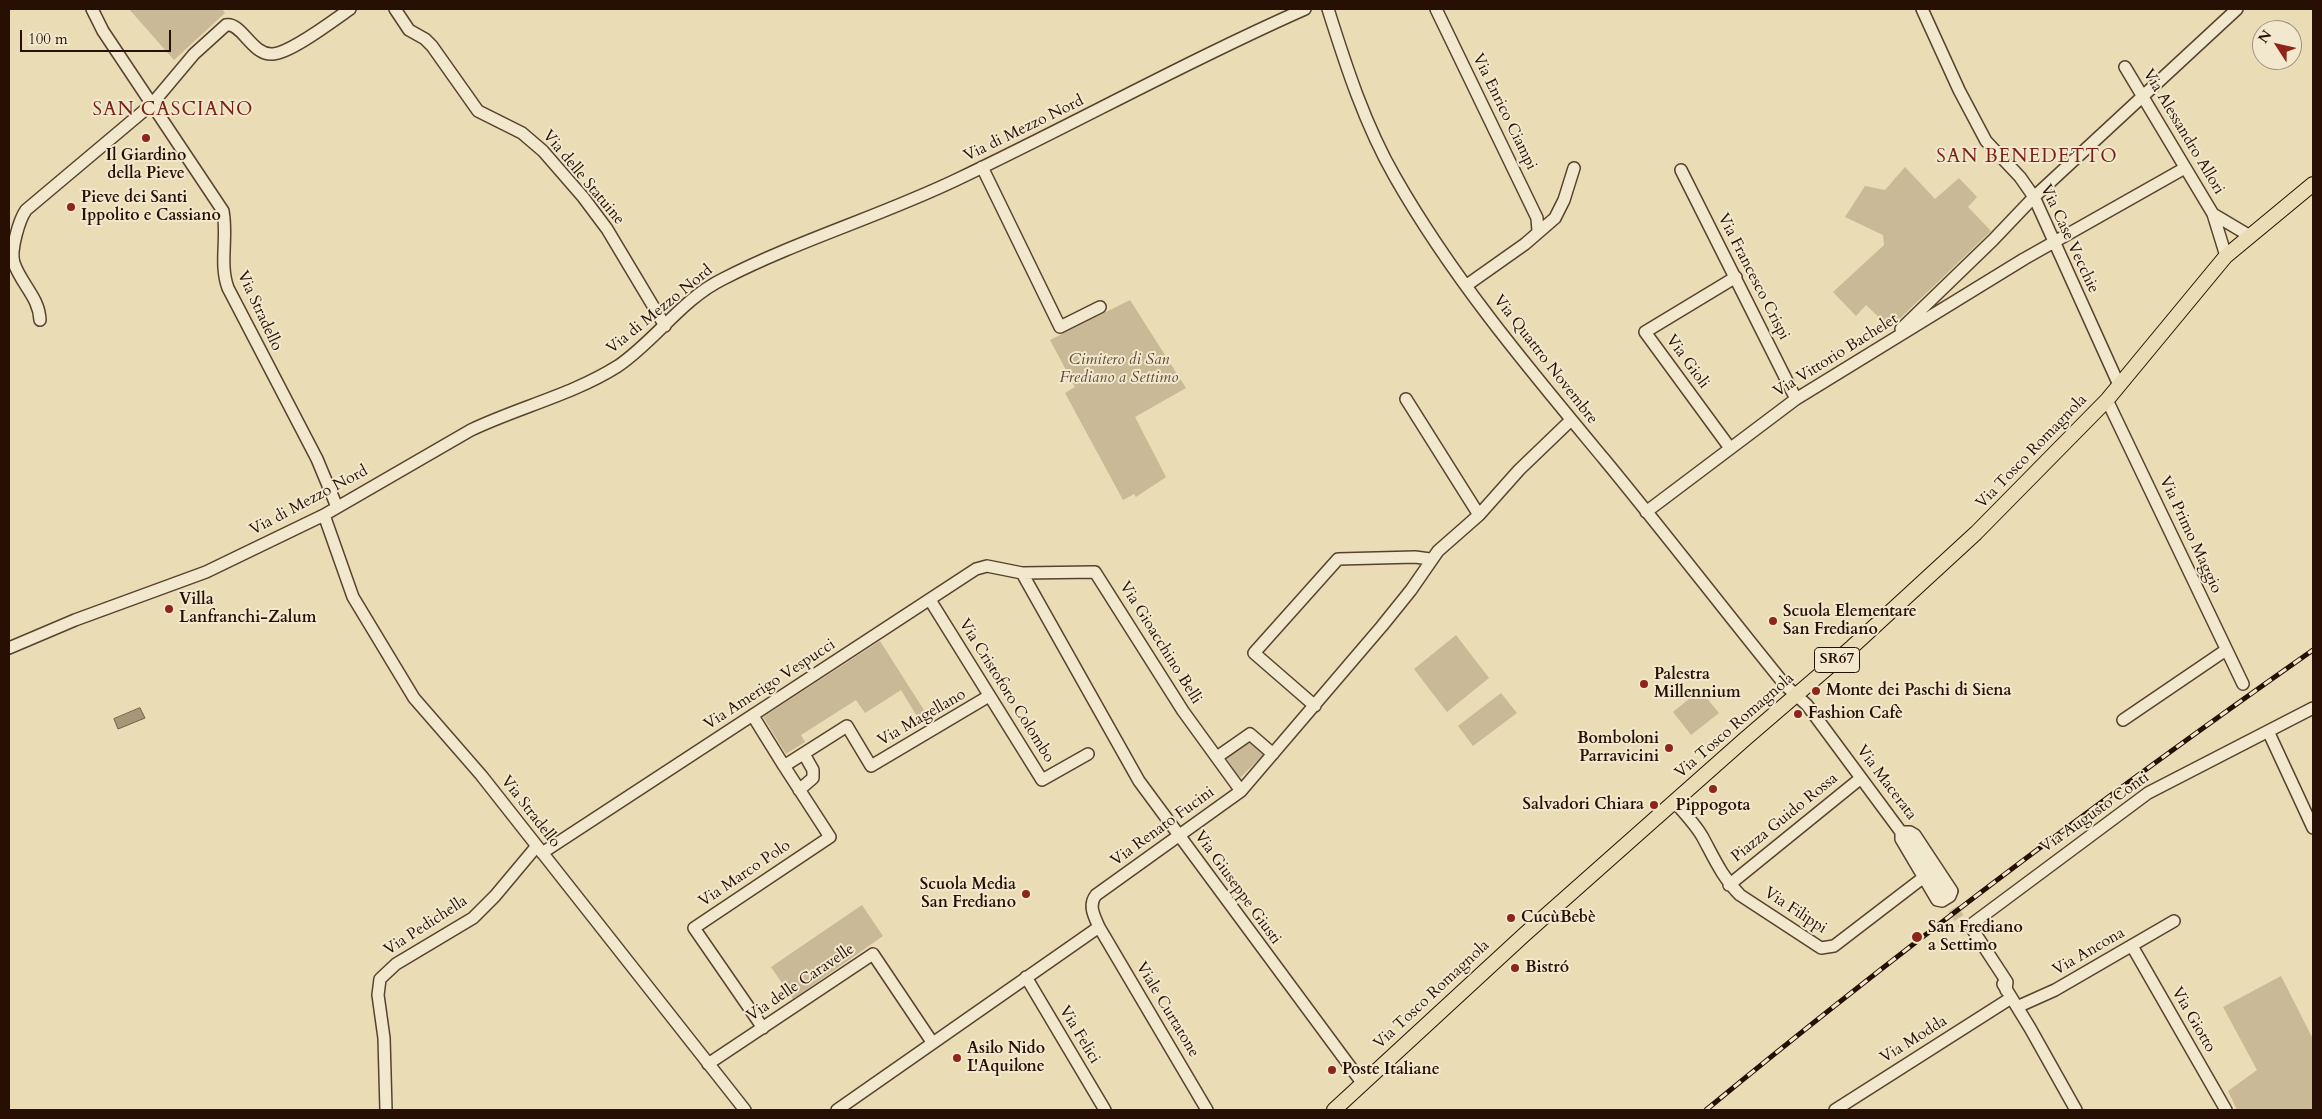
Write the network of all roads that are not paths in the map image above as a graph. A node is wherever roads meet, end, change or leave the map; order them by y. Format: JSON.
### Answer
{"nodes":[{"id":1,"x":92,"y":9,"type":"edge"},
{"id":2,"x":350,"y":9,"type":"edge"},
{"id":3,"x":395,"y":9,"type":"edge"},
{"id":4,"x":1305,"y":9,"type":"edge"},
{"id":5,"x":1328,"y":9,"type":"edge"},
{"id":6,"x":1436,"y":9,"type":"edge"},
{"id":7,"x":1922,"y":9,"type":"edge"},
{"id":8,"x":2237,"y":9,"type":"edge"},
{"id":9,"x":2125,"y":67,"type":"dead end"},
{"id":10,"x":2142,"y":96,"type":"junction"},
{"id":11,"x":152,"y":104,"type":"junction"},
{"id":12,"x":982,"y":167,"type":"junction"},
{"id":13,"x":1574,"y":168,"type":"dead end"},
{"id":14,"x":2185,"y":168,"type":"junction"},
{"id":15,"x":1680,"y":170,"type":"dead end"},
{"id":16,"x":2313,"y":184,"type":"edge"},
{"id":17,"x":2034,"y":198,"type":"junction"},
{"id":18,"x":2213,"y":214,"type":"junction"},
{"id":19,"x":1538,"y":231,"type":"junction"},
{"id":20,"x":2250,"y":236,"type":"junction"},
{"id":21,"x":2054,"y":243,"type":"junction"},
{"id":22,"x":2226,"y":256,"type":"junction"},
{"id":23,"x":11,"y":264,"type":"edge"},
{"id":24,"x":1736,"y":277,"type":"junction"},
{"id":25,"x":1467,"y":285,"type":"junction"},
{"id":26,"x":1100,"y":306,"type":"dead end"},
{"id":27,"x":40,"y":320,"type":"dead end"},
{"id":28,"x":665,"y":326,"type":"junction"},
{"id":29,"x":1894,"y":338,"type":"junction"},
{"id":30,"x":2119,"y":385,"type":"junction"},
{"id":31,"x":1406,"y":399,"type":"dead end"},
{"id":32,"x":1796,"y":399,"type":"junction"},
{"id":33,"x":2107,"y":400,"type":"junction"},
{"id":34,"x":1570,"y":421,"type":"junction"},
{"id":35,"x":1730,"y":448,"type":"junction"},
{"id":36,"x":337,"y":507,"type":"junction"},
{"id":37,"x":1646,"y":512,"type":"junction"},
{"id":38,"x":324,"y":515,"type":"junction"},
{"id":39,"x":1479,"y":515,"type":"junction"},
{"id":40,"x":1430,"y":559,"type":"junction"},
{"id":41,"x":1022,"y":573,"type":"junction"},
{"id":42,"x":930,"y":600,"type":"junction"},
{"id":43,"x":9,"y":648,"type":"edge"},
{"id":44,"x":2226,"y":650,"type":"junction"},
{"id":45,"x":2243,"y":684,"type":"dead end"},
{"id":46,"x":1797,"y":694,"type":"junction"},
{"id":47,"x":989,"y":696,"type":"junction"},
{"id":48,"x":1315,"y":706,"type":"junction"},
{"id":49,"x":2313,"y":708,"type":"edge"},
{"id":50,"x":753,"y":716,"type":"junction"},
{"id":51,"x":2123,"y":720,"type":"dead end"},
{"id":52,"x":2268,"y":731,"type":"junction"},
{"id":53,"x":804,"y":754,"type":"junction"},
{"id":54,"x":1088,"y":754,"type":"dead end"},
{"id":55,"x":1273,"y":754,"type":"junction"},
{"id":56,"x":1216,"y":757,"type":"junction"},
{"id":57,"x":784,"y":766,"type":"junction"},
{"id":58,"x":1861,"y":778,"type":"junction"},
{"id":59,"x":799,"y":790,"type":"junction"},
{"id":60,"x":1241,"y":791,"type":"junction"},
{"id":61,"x":1676,"y":802,"type":"junction"},
{"id":62,"x":2313,"y":828,"type":"edge"},
{"id":63,"x":1900,"y":832,"type":"junction"},
{"id":64,"x":1179,"y":836,"type":"junction"},
{"id":65,"x":539,"y":850,"type":"junction"},
{"id":66,"x":1924,"y":877,"type":"junction"},
{"id":67,"x":1729,"y":884,"type":"junction"},
{"id":68,"x":1944,"y":895,"type":"tunnel mouth"},
{"id":69,"x":2174,"y":922,"type":"dead end"},
{"id":70,"x":1099,"y":927,"type":"junction"},
{"id":71,"x":2132,"y":946,"type":"junction"},
{"id":72,"x":1026,"y":977,"type":"junction"},
{"id":73,"x":2011,"y":998,"type":"junction"},
{"id":74,"x":762,"y":1028,"type":"junction"},
{"id":75,"x":932,"y":1042,"type":"junction"},
{"id":76,"x":708,"y":1064,"type":"junction"},
{"id":77,"x":1363,"y":1084,"type":"junction"},
{"id":78,"x":1850,"y":1100,"type":"junction"},
{"id":79,"x":1205,"y":1109,"type":"edge"},
{"id":80,"x":386,"y":1110,"type":"edge"},
{"id":81,"x":745,"y":1110,"type":"edge"},
{"id":82,"x":837,"y":1110,"type":"edge"},
{"id":83,"x":1105,"y":1110,"type":"edge"},
{"id":84,"x":1334,"y":1110,"type":"edge"},
{"id":85,"x":1835,"y":1110,"type":"edge"},
{"id":86,"x":1857,"y":1110,"type":"edge"},
{"id":87,"x":2076,"y":1110,"type":"edge"},
{"id":88,"x":2226,"y":1110,"type":"edge"}],
"edges":[{"from":1,"to":11,"type":"street","name":"Via Stradello"},
{"from":2,"to":11,"type":"street"},
{"from":3,"to":28,"type":"street","name":"Via delle Statuine"},
{"from":4,"to":12,"type":"street","name":"Via di Mezzo Nord"},
{"from":5,"to":25,"type":"street","name":"Via Quattro Novembre"},
{"from":6,"to":19,"type":"street","name":"Via Enrico Ciampi"},
{"from":7,"to":17,"type":"street","name":"Via Case Vecchie"},
{"from":8,"to":10,"type":"street"},
{"from":9,"to":10,"type":"street","name":"Via Alessandro Allori"},
{"from":10,"to":14,"type":"street","name":"Via Alessandro Allori"},
{"from":10,"to":17,"type":"street"},
{"from":11,"to":23,"type":"street"},
{"from":11,"to":36,"type":"street","name":"Via Stradello"},
{"from":12,"to":26,"type":"street"},
{"from":12,"to":28,"type":"street","name":"Via di Mezzo Nord"},
{"from":13,"to":19,"type":"street"},
{"from":14,"to":18,"type":"street","name":"Via Alessandro Allori"},
{"from":14,"to":21,"type":"street","name":"Via Vittorio Bachelet"},
{"from":15,"to":24,"type":"street","name":"Via Francesco Crispi"},
{"from":16,"to":20,"type":"main road","name":"Via Tosco Romagnola","number":"SR67"},
{"from":17,"to":21,"type":"street","name":"Via Case Vecchie"},
{"from":17,"to":29,"type":"street"},
{"from":18,"to":20,"type":"street","name":"Via Alessandro Allori"},
{"from":18,"to":22,"type":"street","name":"Via Alessandro Allori"},
{"from":19,"to":25,"type":"street"},
{"from":20,"to":22,"type":"main road","name":"Via Tosco Romagnola","number":"SR67"},
{"from":21,"to":29,"type":"street","name":"Via Vittorio Bachelet"},
{"from":21,"to":30,"type":"street","name":"Via Case Vecchie"},
{"from":22,"to":30,"type":"main road","name":"Via Tosco Romagnola","number":"SR67"},
{"from":23,"to":27,"type":"street"},
{"from":24,"to":32,"type":"street","name":"Via Francesco Crispi"},
{"from":24,"to":35,"type":"street","name":"Via Gioli"},
{"from":25,"to":34,"type":"street","name":"Via Quattro Novembre"},
{"from":28,"to":36,"type":"street","name":"Via di Mezzo Nord"},
{"from":29,"to":32,"type":"street","name":"Via Vittorio Bachelet"},
{"from":30,"to":33,"type":"main road","name":"Via Tosco Romagnola","number":"SR67"},
{"from":31,"to":39,"type":"street"},
{"from":32,"to":35,"type":"street","name":"Via Vittorio Bachelet"},
{"from":33,"to":44,"type":"street","name":"Via Primo Maggio"},
{"from":33,"to":46,"type":"main road","name":"Via Tosco Romagnola","number":"SR67"},
{"from":34,"to":37,"type":"street","name":"Via Quattro Novembre"},
{"from":34,"to":39,"type":"street","name":"Via Renato Fucini"},
{"from":35,"to":37,"type":"street","name":"Via Vittorio Bachelet"},
{"from":36,"to":38,"type":"street","name":"Via di Mezzo Nord"},
{"from":37,"to":46,"type":"street","name":"Via Quattro Novembre"},
{"from":38,"to":43,"type":"street","name":"Via di Mezzo Nord"},
{"from":38,"to":65,"type":"street","name":"Via Stradello"},
{"from":39,"to":40,"type":"street","name":"Via Renato Fucini"},
{"from":40,"to":48,"type":"street","name":"Via Renato Fucini"},
{"from":40,"to":48,"type":"street"},
{"from":41,"to":42,"type":"street","name":"Via Amerigo Vespucci"},
{"from":41,"to":56,"type":"street","name":"Via Gioacchino Belli"},
{"from":41,"to":64,"type":"street","name":"Via Giuseppe Giusti"},
{"from":42,"to":47,"type":"street","name":"Via Cristoforo Colombo"},
{"from":42,"to":50,"type":"street","name":"Via Amerigo Vespucci"},
{"from":44,"to":45,"type":"street","name":"Via Primo Maggio"},
{"from":44,"to":51,"type":"street"},
{"from":46,"to":58,"type":"street","name":"Via Macerata"},
{"from":46,"to":61,"type":"main road","name":"Via Tosco Romagnola","number":"SR67"},
{"from":47,"to":53,"type":"street","name":"Via Magellano"},
{"from":47,"to":54,"type":"street","name":"Via Cristoforo Colombo"},
{"from":48,"to":55,"type":"street","name":"Via Renato Fucini"},
{"from":49,"to":52,"type":"street","name":"Via Augusto Conti"},
{"from":50,"to":57,"type":"street"},
{"from":50,"to":65,"type":"street","name":"Via Amerigo Vespucci"},
{"from":52,"to":62,"type":"street"},
{"from":52,"to":73,"type":"street","name":"Via Augusto Conti"},
{"from":53,"to":57,"type":"street","name":"Via Magellano"},
{"from":53,"to":59,"type":"street"},
{"from":55,"to":56,"type":"street"},
{"from":55,"to":60,"type":"street","name":"Via Renato Fucini"},
{"from":56,"to":60,"type":"street","name":"Via Gioacchino Belli"},
{"from":57,"to":59,"type":"street"},
{"from":58,"to":63,"type":"street","name":"Via Macerata"},
{"from":58,"to":67,"type":"street","name":"Piazza Guido Rossa"},
{"from":59,"to":74,"type":"street","name":"Via Marco Polo"},
{"from":60,"to":64,"type":"street","name":"Via Renato Fucini"},
{"from":61,"to":67,"type":"street","name":"Via Filippi"},
{"from":61,"to":77,"type":"main road","name":"Via Tosco Romagnola","number":"SR67"},
{"from":63,"to":66,"type":"street"},
{"from":63,"to":66,"type":"street"},
{"from":63,"to":68,"type":"street","name":"Via Macerata"},
{"from":64,"to":70,"type":"street","name":"Via Renato Fucini"},
{"from":64,"to":77,"type":"street","name":"Via Giuseppe Giusti"},
{"from":65,"to":76,"type":"street","name":"Via Stradello"},
{"from":65,"to":80,"type":"street","name":"Via Pedichella"},
{"from":66,"to":67,"type":"street","name":"Via Filippi"},
{"from":69,"to":71,"type":"street","name":"Via Ancona"},
{"from":70,"to":72,"type":"street"},
{"from":70,"to":79,"type":"street","name":"Viale Curtatone"},
{"from":71,"to":73,"type":"street","name":"Via Ancona"},
{"from":71,"to":88,"type":"street","name":"Via Giotto"},
{"from":72,"to":75,"type":"street"},
{"from":72,"to":83,"type":"street","name":"Via Felici"},
{"from":73,"to":78,"type":"street","name":"Via Modda"},
{"from":73,"to":87,"type":"street"},
{"from":74,"to":75,"type":"street","name":"Via delle Caravelle"},
{"from":74,"to":76,"type":"street","name":"Via delle Caravelle"},
{"from":75,"to":82,"type":"street"},
{"from":76,"to":81,"type":"street","name":"Via Stradello"},
{"from":77,"to":84,"type":"main road","name":"Via Tosco Romagnola","number":"SR67"},
{"from":78,"to":85,"type":"street","name":"Via Modda"},
{"from":78,"to":86,"type":"street"}]}
